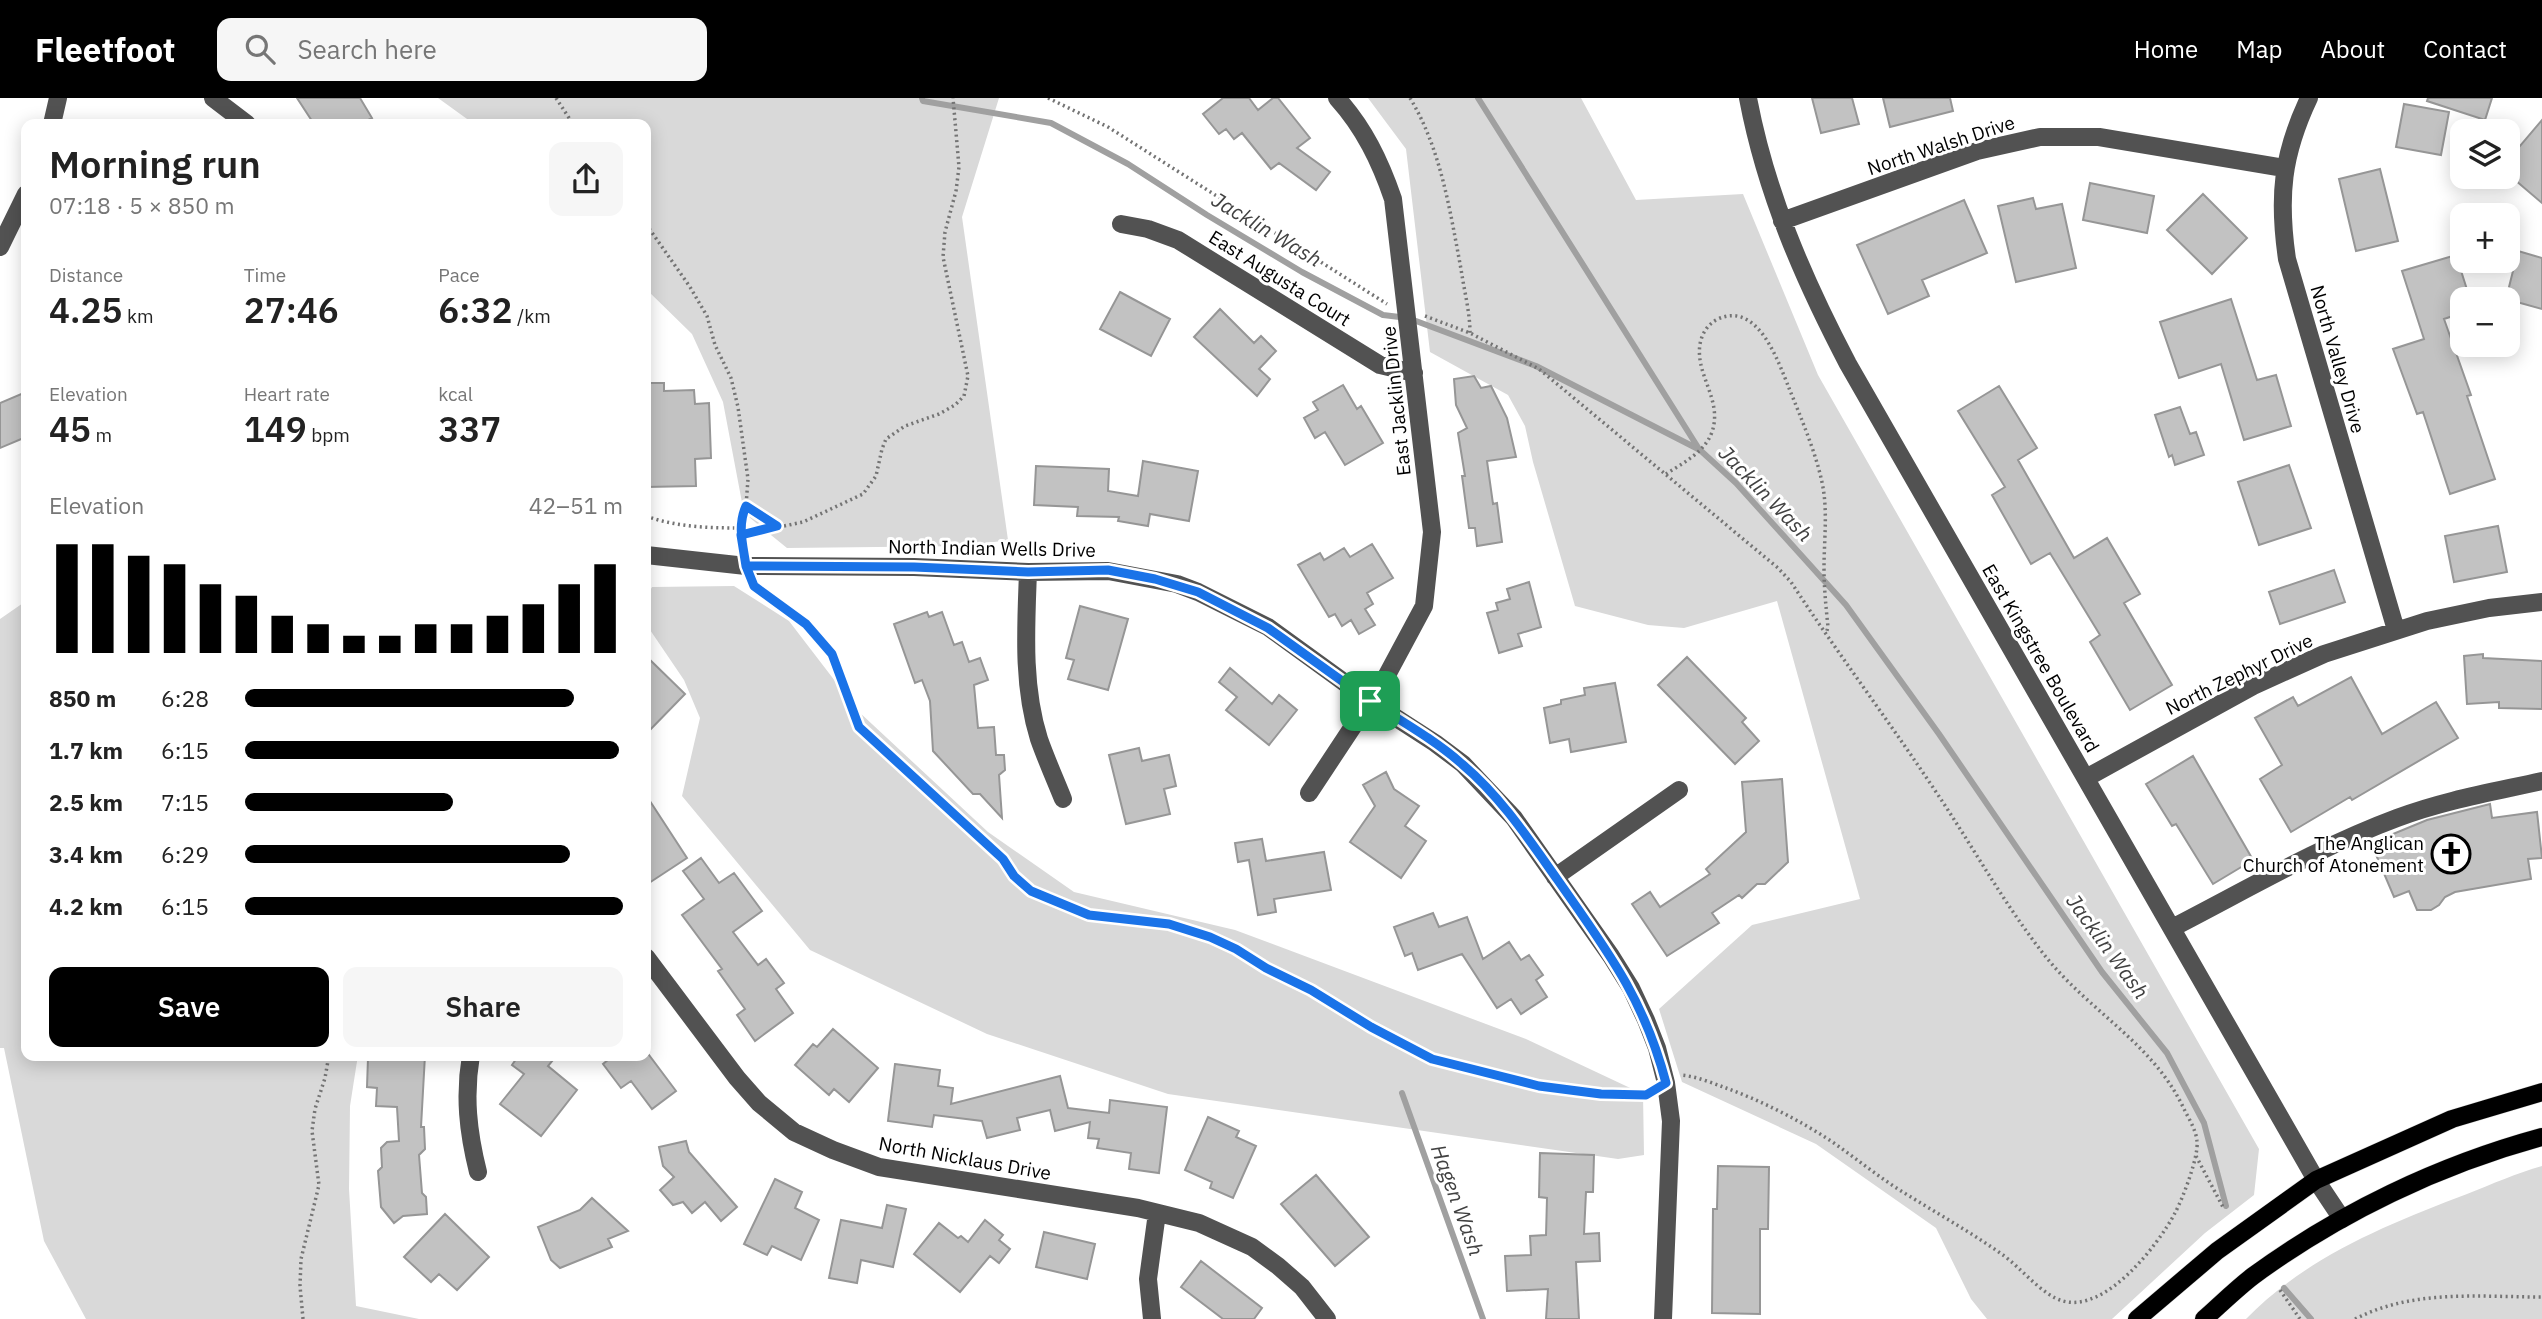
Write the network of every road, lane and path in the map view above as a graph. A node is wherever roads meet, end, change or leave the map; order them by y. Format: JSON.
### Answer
{"nodes":[{"id":1,"x":58,"y":98,"type":"edge"},
{"id":2,"x":213,"y":98,"type":"edge"},
{"id":3,"x":556,"y":98,"type":"edge"},
{"id":4,"x":953,"y":98,"type":"edge"},
{"id":5,"x":1048,"y":98,"type":"edge"},
{"id":6,"x":1337,"y":98,"type":"edge"},
{"id":7,"x":1410,"y":98,"type":"edge"},
{"id":8,"x":1748,"y":98,"type":"edge"},
{"id":9,"x":2309,"y":98,"type":"edge"},
{"id":10,"x":53,"y":119,"type":"edge"},
{"id":11,"x":240,"y":119,"type":"edge"},
{"id":12,"x":570,"y":119,"type":"edge"},
{"id":13,"x":2284,"y":169,"type":"junction"},
{"id":14,"x":21,"y":204,"type":"edge"},
{"id":15,"x":1782,"y":221,"type":"junction"},
{"id":16,"x":1121,"y":224,"type":"dead end"},
{"id":17,"x":651,"y":231,"type":"edge"},
{"id":18,"x":0,"y":247,"type":"edge"},
{"id":19,"x":1395,"y":306,"type":"dead end"},
{"id":20,"x":1414,"y":312,"type":"dead end"},
{"id":21,"x":1470,"y":333,"type":"junction"},
{"id":22,"x":1414,"y":373,"type":"junction"},
{"id":23,"x":1666,"y":474,"type":"junction"},
{"id":24,"x":746,"y":506,"type":"junction"},
{"id":25,"x":651,"y":517,"type":"edge"},
{"id":26,"x":777,"y":526,"type":"junction"},
{"id":27,"x":741,"y":528,"type":"junction"},
{"id":28,"x":741,"y":535,"type":"junction"},
{"id":29,"x":651,"y":556,"type":"edge"},
{"id":30,"x":746,"y":566,"type":"junction"},
{"id":31,"x":1028,"y":572,"type":"junction"},
{"id":32,"x":2542,"y":602,"type":"edge"},
{"id":33,"x":2396,"y":630,"type":"junction"},
{"id":34,"x":1826,"y":635,"type":"junction"},
{"id":35,"x":1370,"y":701,"type":"junction"},
{"id":36,"x":2086,"y":778,"type":"junction"},
{"id":37,"x":2542,"y":781,"type":"edge"},
{"id":38,"x":1679,"y":790,"type":"dead end"},
{"id":39,"x":1309,"y":793,"type":"dead end"},
{"id":40,"x":1063,"y":799,"type":"dead end"},
{"id":41,"x":1556,"y":877,"type":"junction"},
{"id":42,"x":2172,"y":928,"type":"junction"},
{"id":43,"x":651,"y":964,"type":"edge"},
{"id":44,"x":328,"y":1061,"type":"edge"},
{"id":45,"x":470,"y":1061,"type":"edge"},
{"id":46,"x":1666,"y":1083,"type":"junction"},
{"id":47,"x":2542,"y":1092,"type":"edge"},
{"id":48,"x":2542,"y":1137,"type":"edge"},
{"id":49,"x":2196,"y":1156,"type":"junction"},
{"id":50,"x":478,"y":1172,"type":"dead end"},
{"id":51,"x":2316,"y":1180,"type":"junction"},
{"id":52,"x":2224,"y":1209,"type":"dead end"},
{"id":53,"x":1157,"y":1213,"type":"junction"},
{"id":54,"x":2342,"y":1219,"type":"junction"},
{"id":55,"x":2280,"y":1290,"type":"dead end"},
{"id":56,"x":2542,"y":1297,"type":"edge"},
{"id":57,"x":303,"y":1319,"type":"edge"},
{"id":58,"x":1152,"y":1319,"type":"edge"},
{"id":59,"x":1327,"y":1319,"type":"edge"},
{"id":60,"x":1664,"y":1319,"type":"edge"},
{"id":61,"x":2137,"y":1319,"type":"edge"},
{"id":62,"x":2204,"y":1319,"type":"edge"},
{"id":63,"x":2300,"y":1319,"type":"edge"},
{"id":64,"x":2355,"y":1319,"type":"edge"}],
"edges":[{"from":1,"to":10,"type":"street"},
{"from":2,"to":11,"type":"street"},
{"from":3,"to":12,"type":"path"},
{"from":4,"to":26,"type":"path"},
{"from":5,"to":19,"type":"path"},
{"from":6,"to":22,"type":"street","name":"East Jacklin Drive"},
{"from":7,"to":21,"type":"path"},
{"from":8,"to":15,"type":"street","name":"East Kingstree Boulevard"},
{"from":9,"to":13,"type":"street","name":"North Valley Drive"},
{"from":13,"to":15,"type":"street","name":"North Walsh Drive"},
{"from":13,"to":33,"type":"street","name":"North Valley Drive"},
{"from":14,"to":18,"type":"street"},
{"from":15,"to":36,"type":"street","name":"East Kingstree Boulevard"},
{"from":16,"to":22,"type":"street","name":"East Augusta Court"},
{"from":17,"to":24,"type":"path"},
{"from":20,"to":21,"type":"path"},
{"from":21,"to":23,"type":"path"},
{"from":22,"to":35,"type":"street","name":"East Jacklin Drive"},
{"from":23,"to":34,"type":"path"},
{"from":23,"to":34,"type":"path"},
{"from":24,"to":26,"type":"path"},
{"from":24,"to":27,"type":"path"},
{"from":25,"to":27,"type":"path"},
{"from":26,"to":28,"type":"path"},
{"from":27,"to":28,"type":"path"},
{"from":28,"to":30,"type":"path"},
{"from":29,"to":30,"type":"street","name":"North Indian Wells Drive"},
{"from":30,"to":31,"type":"street","name":"North Indian Wells Drive"},
{"from":30,"to":46,"type":"path"},
{"from":31,"to":35,"type":"street","name":"North Indian Wells Drive"},
{"from":31,"to":40,"type":"street"},
{"from":32,"to":33,"type":"street","name":"North Zephyr Drive"},
{"from":33,"to":36,"type":"street","name":"North Zephyr Drive"},
{"from":34,"to":49,"type":"path"},
{"from":35,"to":39,"type":"street","name":"East Jacklin Drive"},
{"from":35,"to":41,"type":"street","name":"North Indian Wells Drive"},
{"from":36,"to":42,"type":"street","name":"East Kingstree Boulevard"},
{"from":37,"to":42,"type":"street"},
{"from":38,"to":41,"type":"street"},
{"from":41,"to":46,"type":"street","name":"North Indian Wells Drive"},
{"from":42,"to":51,"type":"street","name":"East Kingstree Boulevard"},
{"from":43,"to":53,"type":"street","name":"North Nicklaus Drive"},
{"from":44,"to":57,"type":"path"},
{"from":45,"to":50,"type":"street"},
{"from":46,"to":49,"type":"path"},
{"from":46,"to":60,"type":"street","name":"North Indian Wells Drive"},
{"from":47,"to":51,"type":"main road"},
{"from":48,"to":54,"type":"main road"},
{"from":49,"to":52,"type":"path"},
{"from":51,"to":54,"type":"street","name":"East Kingstree Boulevard"},
{"from":51,"to":61,"type":"main road"},
{"from":53,"to":58,"type":"street"},
{"from":53,"to":59,"type":"street","name":"North Nicklaus Drive"},
{"from":54,"to":62,"type":"main road"},
{"from":55,"to":63,"type":"path"},
{"from":56,"to":64,"type":"path"}]}
